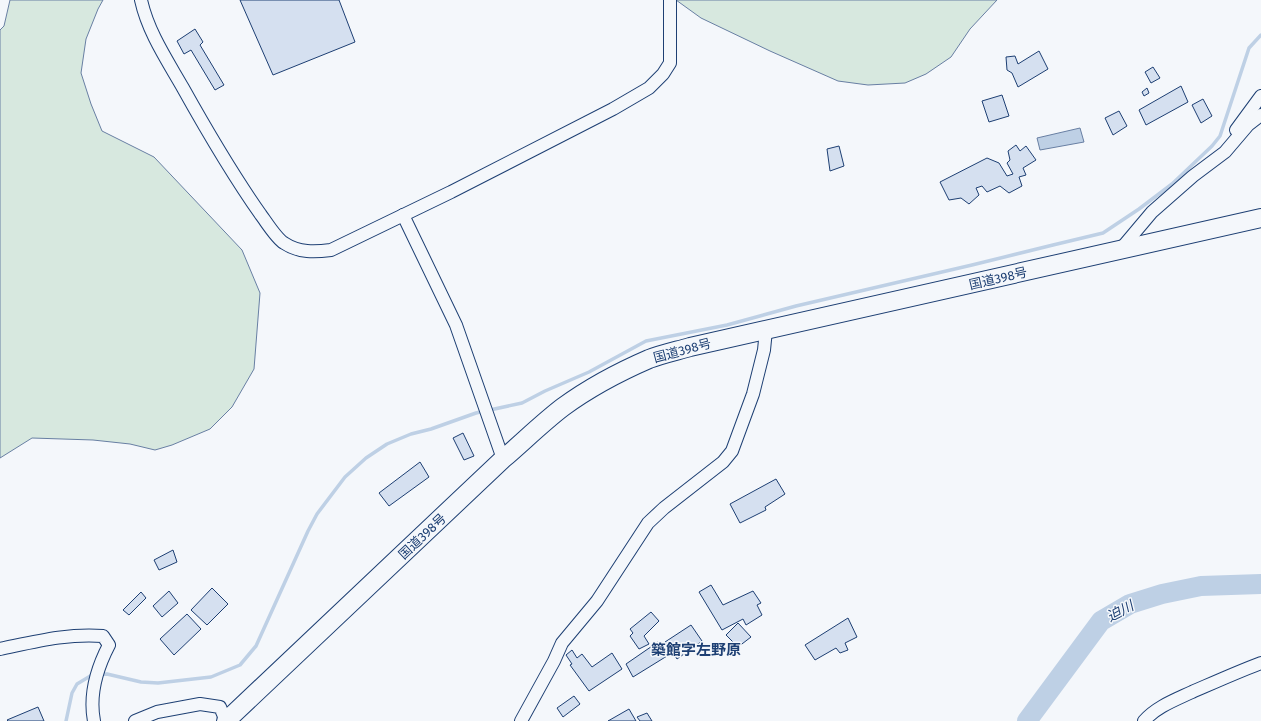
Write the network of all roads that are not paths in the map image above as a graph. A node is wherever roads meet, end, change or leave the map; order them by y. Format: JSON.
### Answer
{"nodes":[{"id":1,"x":141,"y":0,"type":"edge"},
{"id":2,"x":670,"y":0,"type":"edge"},
{"id":3,"x":1261,"y":96,"type":"edge"},
{"id":4,"x":1261,"y":116,"type":"edge"},
{"id":5,"x":1225,"y":152,"type":"junction"},
{"id":6,"x":403,"y":215,"type":"junction"},
{"id":7,"x":1261,"y":218,"type":"edge"},
{"id":8,"x":1120,"y":251,"type":"junction"},
{"id":9,"x":766,"y":330,"type":"junction"},
{"id":10,"x":503,"y":459,"type":"junction"},
{"id":11,"x":0,"y":650,"type":"edge"},
{"id":12,"x":1261,"y":664,"type":"edge"},
{"id":13,"x":94,"y":721,"type":"edge"},
{"id":14,"x":135,"y":721,"type":"edge"},
{"id":15,"x":226,"y":721,"type":"edge"},
{"id":16,"x":521,"y":721,"type":"edge"},
{"id":17,"x":1144,"y":721,"type":"edge"}],
"edges":[{"from":1,"to":6,"type":"street"},
{"from":2,"to":6,"type":"street"},
{"from":3,"to":5,"type":"street"},
{"from":4,"to":5,"type":"street"},
{"from":5,"to":8,"type":"street"},
{"from":6,"to":10,"type":"street"},
{"from":7,"to":8,"type":"highway","name":"国道398号"},
{"from":8,"to":9,"type":"highway","name":"国道398号"},
{"from":9,"to":10,"type":"highway","name":"国道398号"},
{"from":9,"to":16,"type":"street"},
{"from":10,"to":15,"type":"highway","name":"国道398号"},
{"from":11,"to":13,"type":"street"},
{"from":12,"to":17,"type":"street"},
{"from":14,"to":15,"type":"street"}]}
